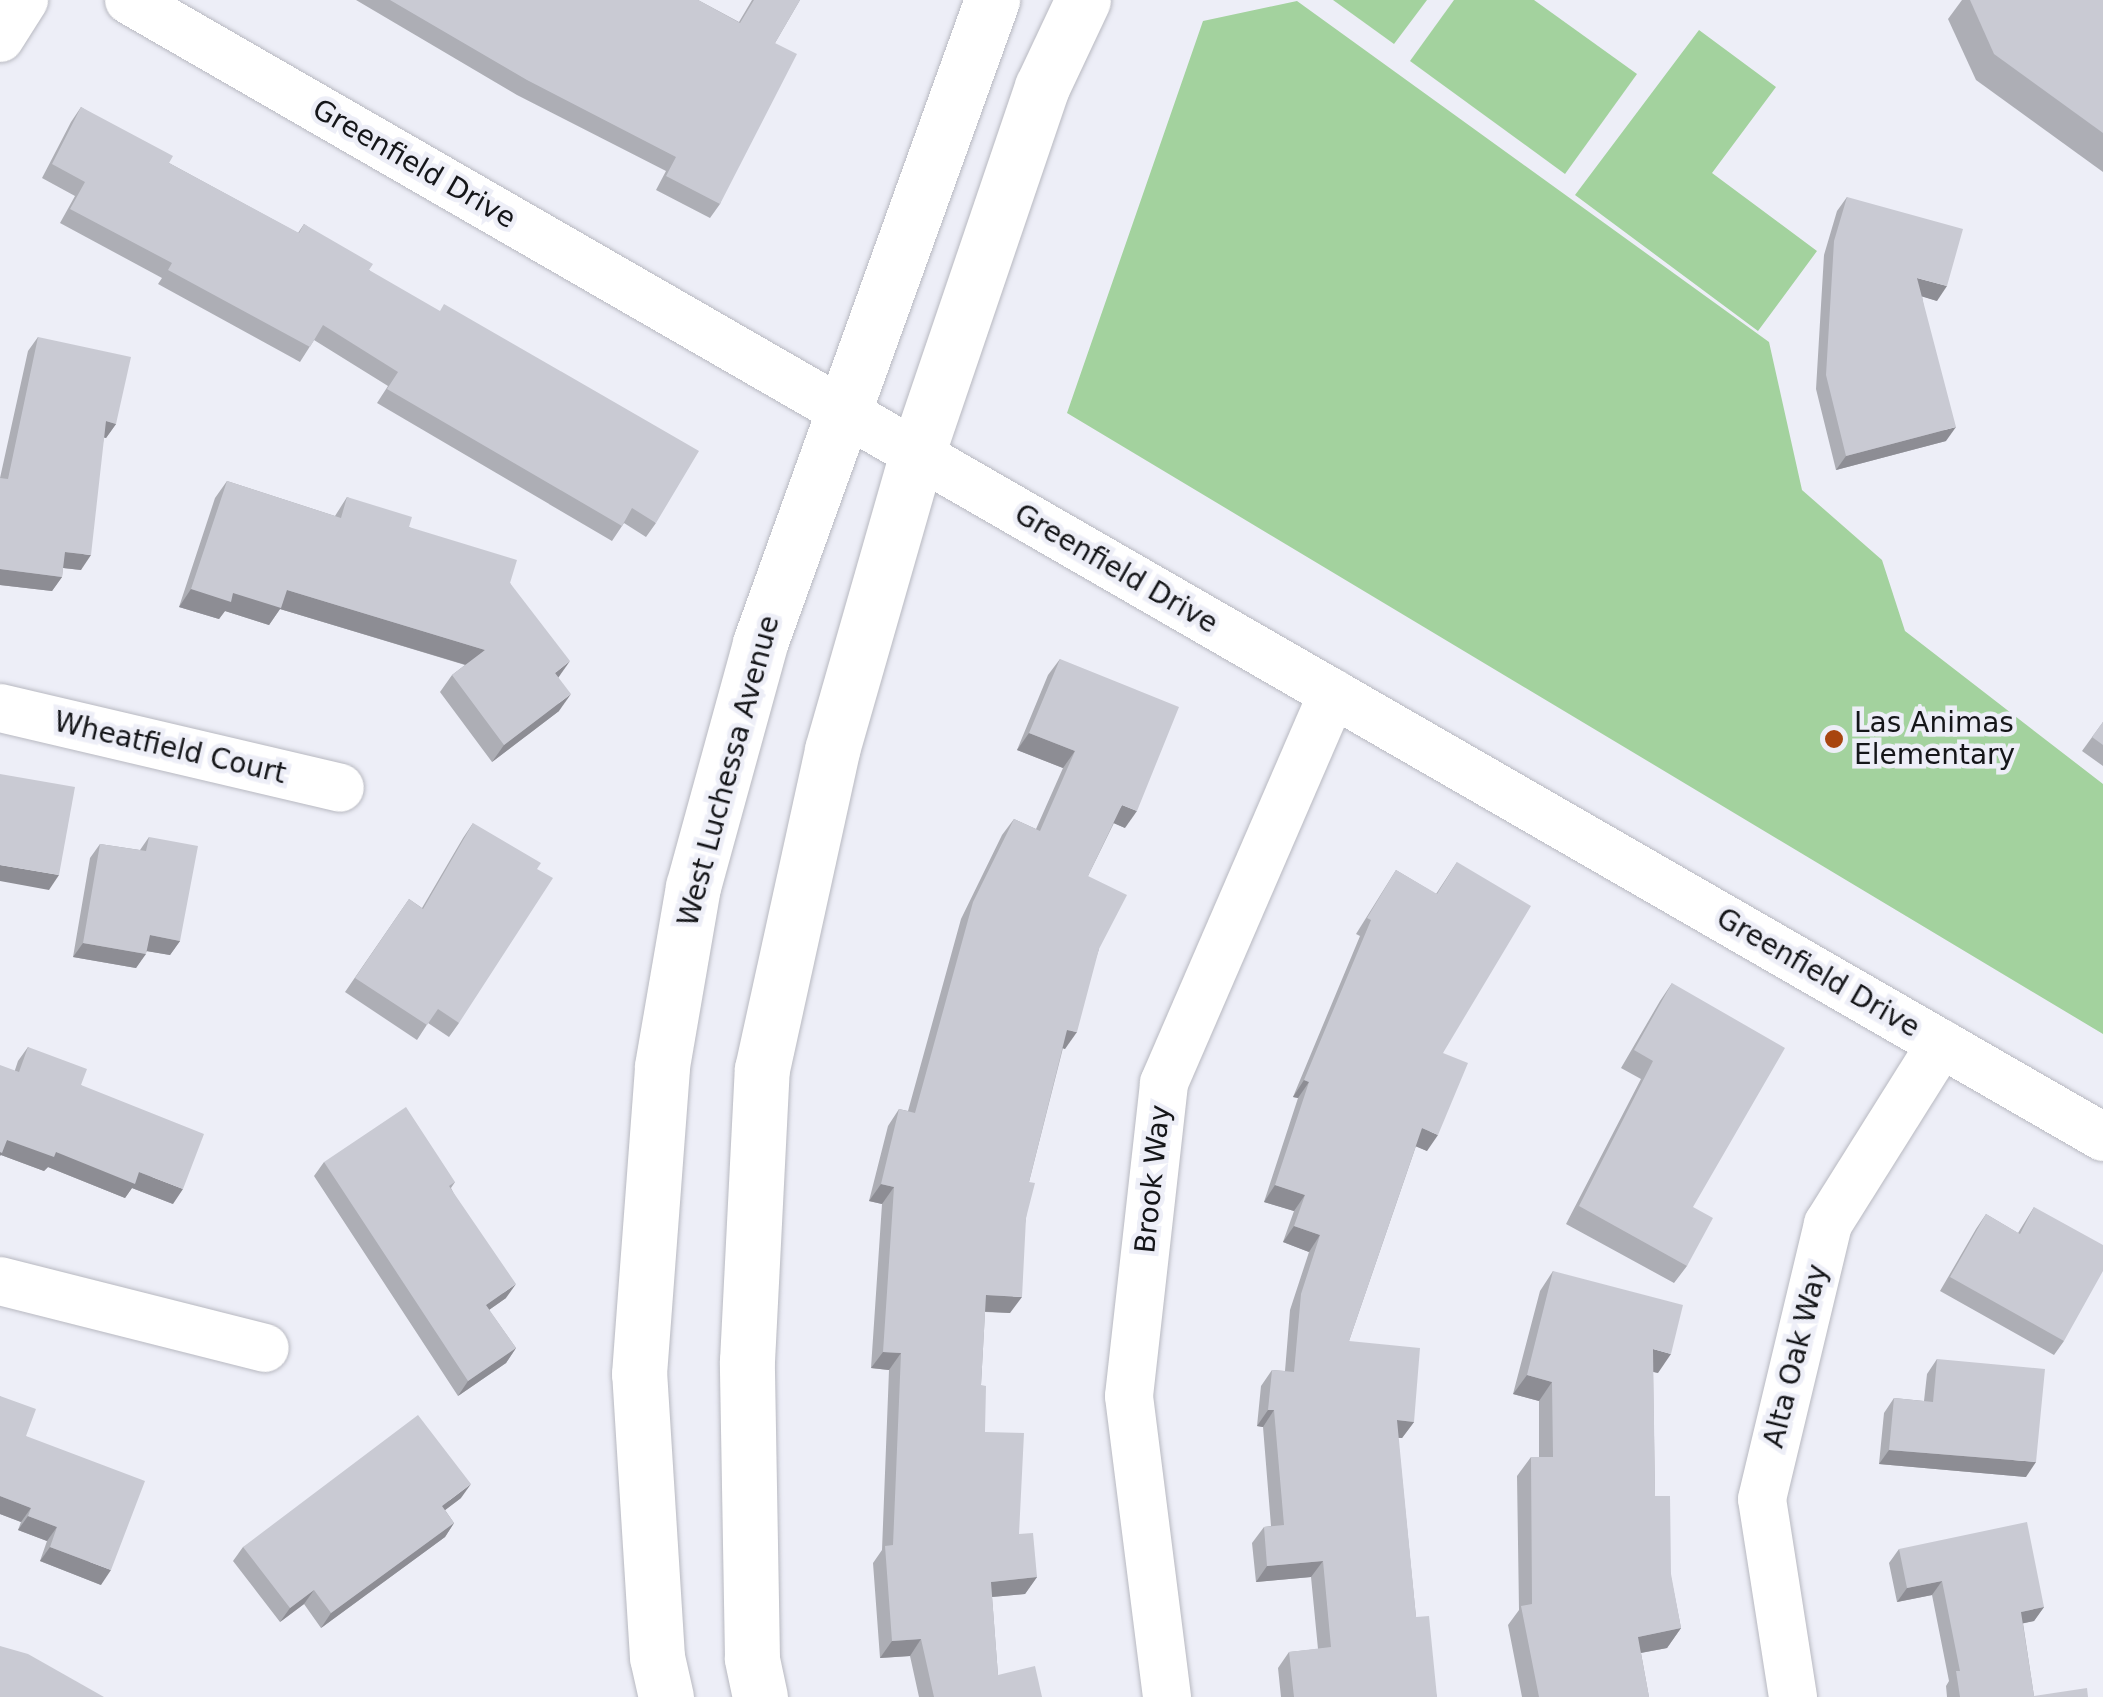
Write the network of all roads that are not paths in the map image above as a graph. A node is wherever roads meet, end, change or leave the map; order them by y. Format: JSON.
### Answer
{"nodes":[{"id":1,"x":24,"y":0,"type":"edge"},
{"id":2,"x":129,"y":0,"type":"edge"},
{"id":3,"x":992,"y":0,"type":"edge"},
{"id":4,"x":1083,"y":0,"type":"edge"},
{"id":5,"x":0,"y":38,"type":"edge"},
{"id":6,"x":843,"y":411,"type":"junction"},
{"id":7,"x":917,"y":454,"type":"junction"},
{"id":8,"x":1333,"y":693,"type":"junction"},
{"id":9,"x":0,"y":708,"type":"edge"},
{"id":10,"x":340,"y":788,"type":"dead end"},
{"id":11,"x":1941,"y":1044,"type":"junction"},
{"id":12,"x":2103,"y":1137,"type":"edge"},
{"id":13,"x":0,"y":1282,"type":"edge"},
{"id":14,"x":265,"y":1348,"type":"dead end"},
{"id":15,"x":666,"y":1697,"type":"edge"},
{"id":16,"x":760,"y":1697,"type":"edge"},
{"id":17,"x":1167,"y":1697,"type":"edge"},
{"id":18,"x":1794,"y":1697,"type":"edge"}],
"edges":[{"from":1,"to":5,"type":"street"},
{"from":2,"to":6,"type":"street","name":"Greenfield Drive"},
{"from":3,"to":6,"type":"street","name":"West Luchessa Avenue"},
{"from":4,"to":7,"type":"street"},
{"from":6,"to":7,"type":"street","name":"Greenfield Drive"},
{"from":6,"to":15,"type":"street","name":"West Luchessa Avenue"},
{"from":7,"to":8,"type":"street","name":"Greenfield Drive"},
{"from":7,"to":16,"type":"street"},
{"from":8,"to":11,"type":"street","name":"Greenfield Drive"},
{"from":8,"to":17,"type":"street","name":"Brook Way"},
{"from":9,"to":10,"type":"street","name":"Wheatfield Court"},
{"from":11,"to":12,"type":"street","name":"Greenfield Drive"},
{"from":11,"to":18,"type":"street","name":"Alta Oak Way"},
{"from":13,"to":14,"type":"street"}]}
